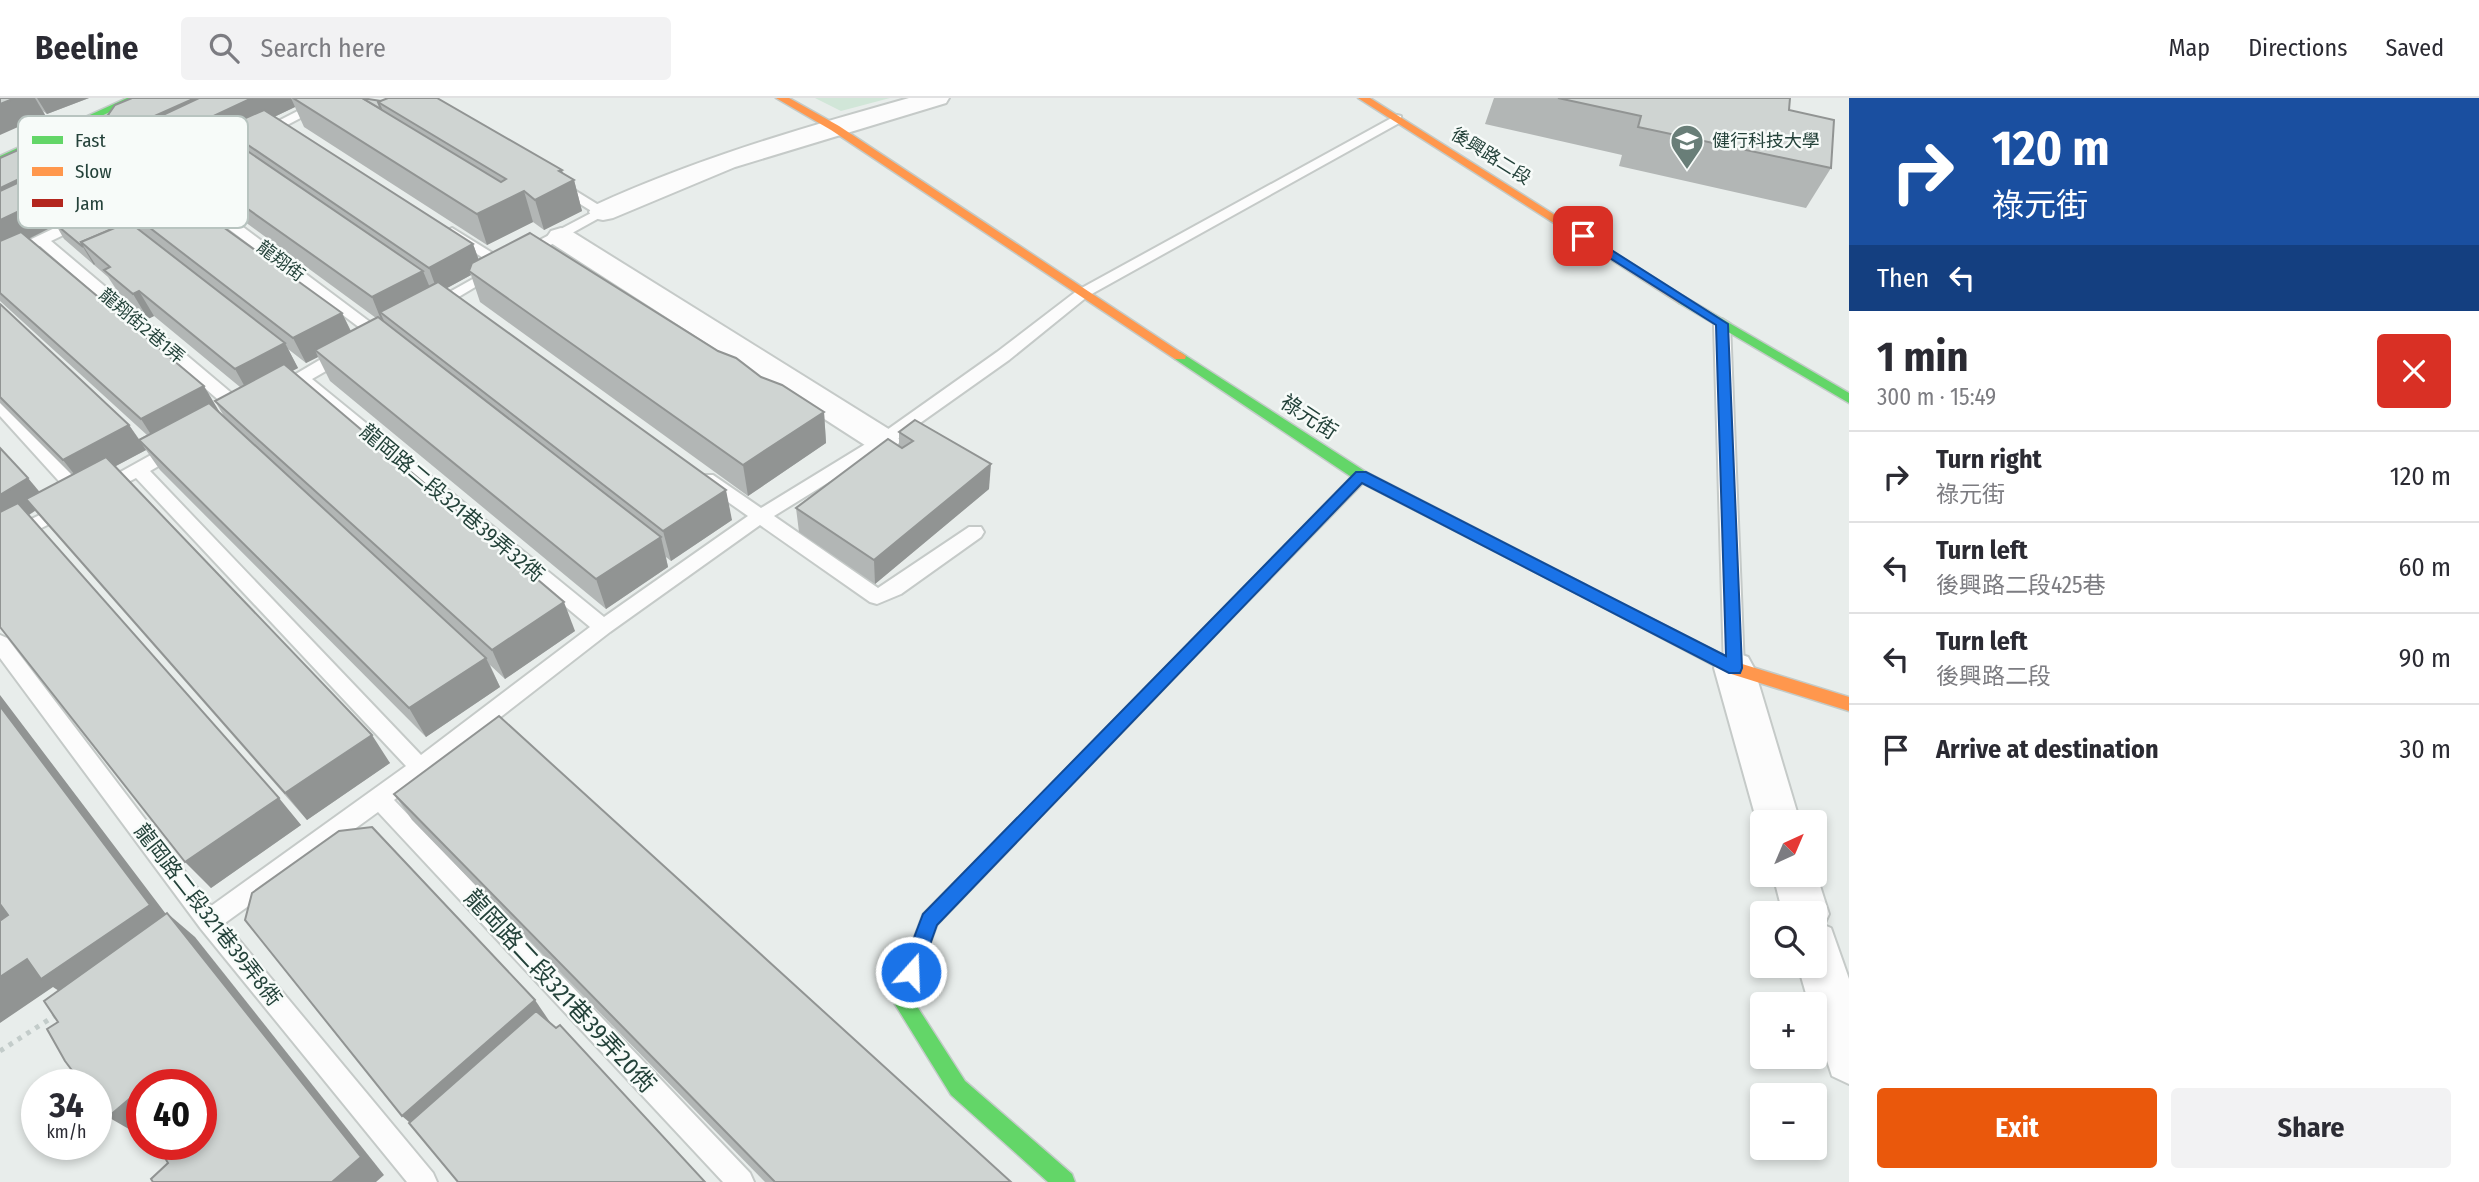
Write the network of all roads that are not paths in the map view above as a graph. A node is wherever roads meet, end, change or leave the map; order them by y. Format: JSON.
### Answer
{"nodes":[{"id":1,"x":135,"y":98,"type":"edge"},
{"id":2,"x":333,"y":98,"type":"edge"},
{"id":3,"x":781,"y":98,"type":"edge"},
{"id":4,"x":937,"y":98,"type":"edge"},
{"id":5,"x":1363,"y":98,"type":"edge"},
{"id":6,"x":95,"y":116,"type":"edge"},
{"id":7,"x":1397,"y":119,"type":"junction"},
{"id":8,"x":835,"y":128,"type":"junction"},
{"id":9,"x":248,"y":140,"type":"edge"},
{"id":10,"x":18,"y":152,"type":"edge"},
{"id":11,"x":0,"y":160,"type":"edge"},
{"id":12,"x":545,"y":176,"type":"edge"},
{"id":13,"x":603,"y":212,"type":"junction"},
{"id":14,"x":434,"y":220,"type":"edge"},
{"id":15,"x":66,"y":228,"type":"edge"},
{"id":16,"x":234,"y":228,"type":"edge"},
{"id":17,"x":561,"y":237,"type":"junction"},
{"id":18,"x":41,"y":240,"type":"junction"},
{"id":19,"x":0,"y":260,"type":"edge"},
{"id":20,"x":505,"y":265,"type":"junction"},
{"id":21,"x":1083,"y":293,"type":"junction"},
{"id":22,"x":415,"y":316,"type":"edge"},
{"id":23,"x":1722,"y":324,"type":"junction"},
{"id":24,"x":372,"y":337,"type":"joint"},
{"id":25,"x":301,"y":379,"type":"junction"},
{"id":26,"x":1849,"y":399,"type":"edge"},
{"id":27,"x":0,"y":406,"type":"edge"},
{"id":28,"x":884,"y":441,"type":"junction"},
{"id":29,"x":184,"y":443,"type":"edge"},
{"id":30,"x":691,"y":468,"type":"edge"},
{"id":31,"x":138,"y":469,"type":"junction"},
{"id":32,"x":1361,"y":476,"type":"junction"},
{"id":33,"x":85,"y":499,"type":"junction"},
{"id":34,"x":759,"y":517,"type":"junction"},
{"id":35,"x":975,"y":532,"type":"dead end"},
{"id":36,"x":0,"y":542,"type":"edge"},
{"id":37,"x":603,"y":627,"type":"junction"},
{"id":38,"x":0,"y":643,"type":"edge"},
{"id":39,"x":1734,"y":668,"type":"junction"},
{"id":40,"x":1849,"y":704,"type":"edge"},
{"id":41,"x":419,"y":766,"type":"junction"},
{"id":42,"x":379,"y":799,"type":"junction"},
{"id":43,"x":1775,"y":810,"type":"edge"},
{"id":44,"x":209,"y":920,"type":"junction"},
{"id":45,"x":1825,"y":978,"type":"edge"},
{"id":46,"x":1849,"y":1059,"type":"edge"},
{"id":47,"x":418,"y":1180,"type":"edge"},
{"id":48,"x":741,"y":1182,"type":"edge"},
{"id":49,"x":1064,"y":1182,"type":"edge"}],
"edges":[{"from":1,"to":6,"type":"street"},
{"from":2,"to":9,"type":"lane"},
{"from":3,"to":8,"type":"street","name":"祿元街"},
{"from":4,"to":8,"type":"street"},
{"from":5,"to":7,"type":"street","name":"後興路二段"},
{"from":7,"to":21,"type":"lane"},
{"from":7,"to":23,"type":"street","name":"後興路二段"},
{"from":8,"to":13,"type":"street"},
{"from":8,"to":21,"type":"street","name":"祿元街"},
{"from":10,"to":11,"type":"street"},
{"from":12,"to":13,"type":"lane"},
{"from":13,"to":17,"type":"lane"},
{"from":14,"to":20,"type":"lane"},
{"from":15,"to":18,"type":"lane"},
{"from":16,"to":24,"type":"lane","name":"龍翔街"},
{"from":17,"to":20,"type":"lane"},
{"from":17,"to":28,"type":"street"},
{"from":18,"to":19,"type":"lane"},
{"from":18,"to":25,"type":"lane","name":"龍翔街2巷1弄"},
{"from":20,"to":22,"type":"lane"},
{"from":21,"to":28,"type":"lane"},
{"from":21,"to":32,"type":"street","name":"祿元街"},
{"from":23,"to":26,"type":"street","name":"後興路二段"},
{"from":23,"to":39,"type":"lane"},
{"from":24,"to":25,"type":"lane"},
{"from":25,"to":37,"type":"lane","name":"龍岡路二段321巷39弄32衖"},
{"from":27,"to":33,"type":"lane"},
{"from":28,"to":34,"type":"lane"},
{"from":29,"to":31,"type":"lane"},
{"from":30,"to":34,"type":"lane"},
{"from":31,"to":33,"type":"lane"},
{"from":31,"to":41,"type":"lane"},
{"from":32,"to":39,"type":"street","name":"祿元街"},
{"from":32,"to":49,"type":"street"},
{"from":33,"to":36,"type":"lane"},
{"from":34,"to":35,"type":"lane"},
{"from":34,"to":37,"type":"lane"},
{"from":37,"to":41,"type":"lane"},
{"from":38,"to":44,"type":"lane","name":"龍岡路二段321巷39弄8衖"},
{"from":39,"to":40,"type":"street","name":"祿元街"},
{"from":39,"to":43,"type":"street"},
{"from":41,"to":42,"type":"lane"},
{"from":42,"to":44,"type":"lane"},
{"from":42,"to":48,"type":"lane","name":"龍岡路二段321巷39弄20衖"},
{"from":44,"to":47,"type":"lane","name":"龍岡路二段321巷39弄8衖"},
{"from":45,"to":46,"type":"street"}]}
